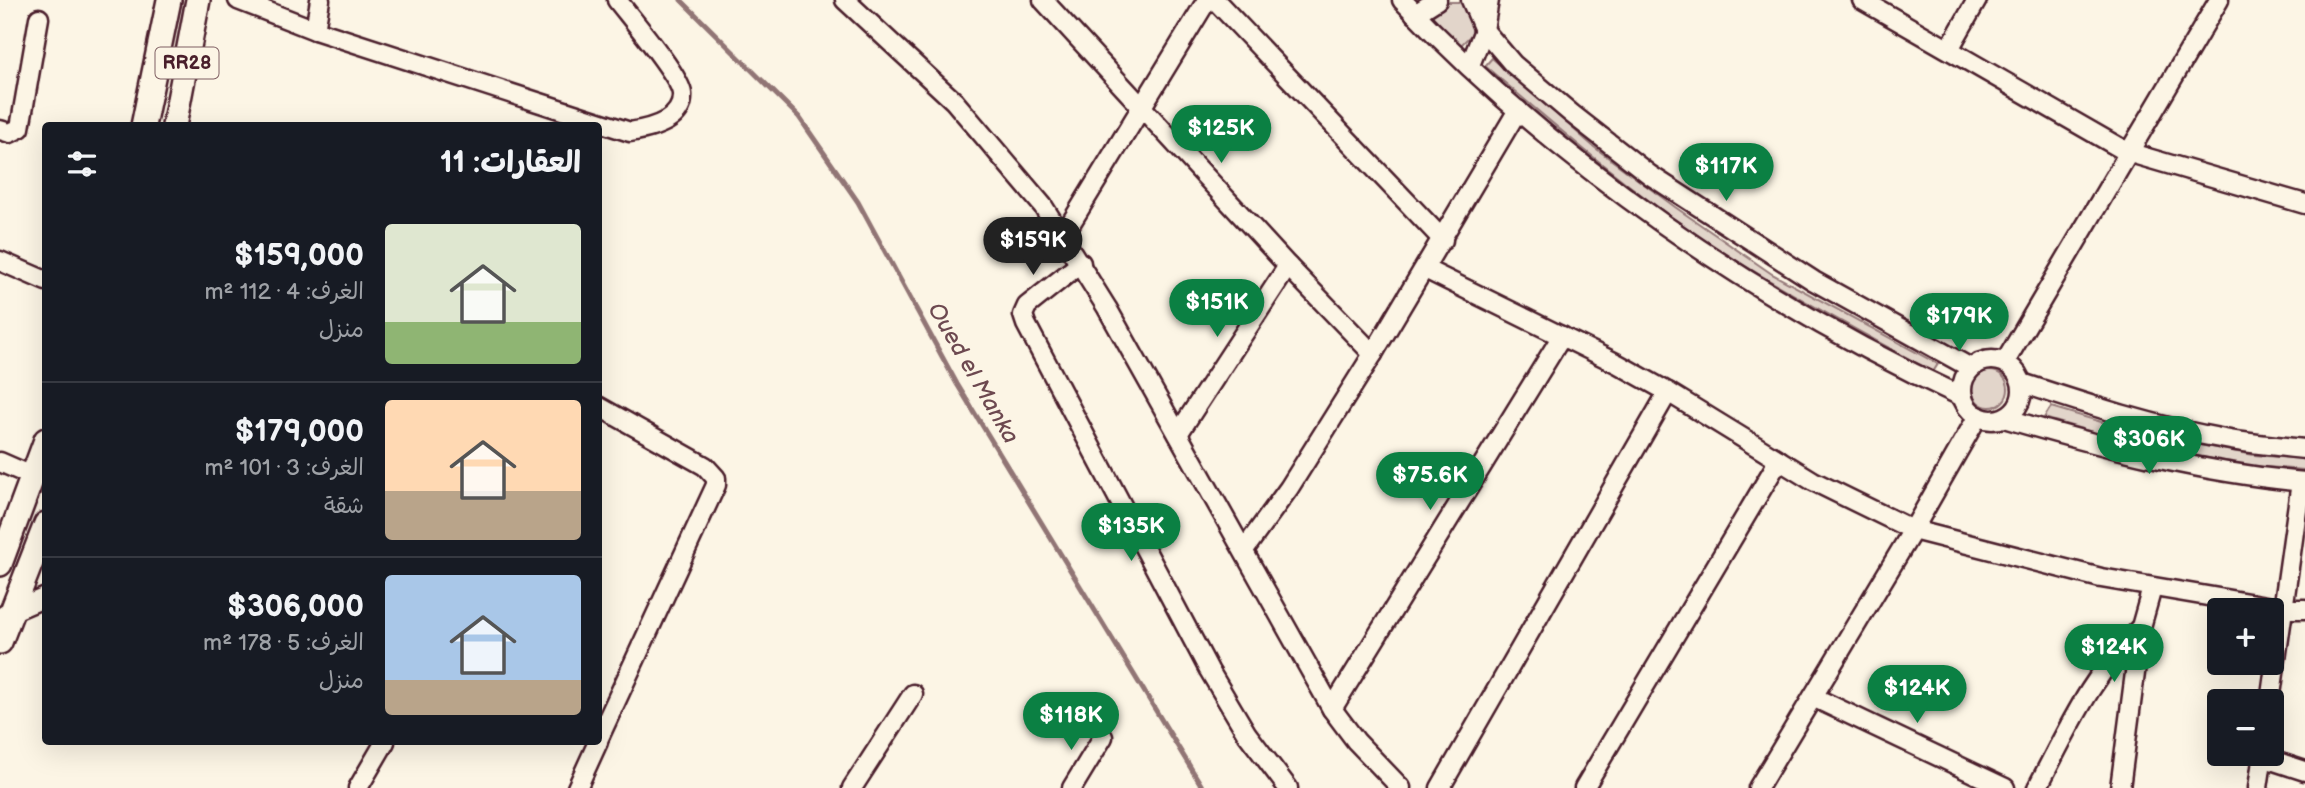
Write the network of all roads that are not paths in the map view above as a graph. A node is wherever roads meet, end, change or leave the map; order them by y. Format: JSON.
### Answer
{"nodes":[{"id":1,"x":169,"y":0,"type":"edge"},
{"id":2,"x":198,"y":0,"type":"edge"},
{"id":3,"x":238,"y":0,"type":"edge"},
{"id":4,"x":320,"y":0,"type":"edge"},
{"id":5,"x":617,"y":0,"type":"edge"},
{"id":6,"x":1043,"y":0,"type":"edge"},
{"id":7,"x":1208,"y":0,"type":"edge"},
{"id":8,"x":1215,"y":0,"type":"edge"},
{"id":9,"x":1402,"y":0,"type":"edge"},
{"id":10,"x":1437,"y":0,"type":"edge"},
{"id":11,"x":1471,"y":0,"type":"edge"},
{"id":12,"x":1489,"y":0,"type":"edge"},
{"id":13,"x":1862,"y":0,"type":"edge"},
{"id":14,"x":1977,"y":0,"type":"edge"},
{"id":15,"x":2219,"y":0,"type":"edge"},
{"id":16,"x":854,"y":3,"type":"edge"},
{"id":17,"x":1415,"y":14,"type":"junction"},
{"id":18,"x":39,"y":18,"type":"dead end"},
{"id":19,"x":315,"y":30,"type":"junction"},
{"id":20,"x":1484,"y":30,"type":"junction"},
{"id":21,"x":1949,"y":49,"type":"junction"},
{"id":22,"x":1470,"y":65,"type":"junction"},
{"id":23,"x":1142,"y":107,"type":"junction"},
{"id":24,"x":1518,"y":110,"type":"junction"},
{"id":25,"x":145,"y":122,"type":"edge"},
{"id":26,"x":175,"y":122,"type":"edge"},
{"id":27,"x":599,"y":122,"type":"edge"},
{"id":28,"x":602,"y":123,"type":"edge"},
{"id":29,"x":0,"y":130,"type":"edge"},
{"id":30,"x":2127,"y":152,"type":"junction"},
{"id":31,"x":2305,"y":204,"type":"edge"},
{"id":32,"x":1063,"y":236,"type":"junction"},
{"id":33,"x":1443,"y":240,"type":"junction"},
{"id":34,"x":0,"y":261,"type":"edge"},
{"id":35,"x":1081,"y":263,"type":"junction"},
{"id":36,"x":1288,"y":266,"type":"junction"},
{"id":37,"x":1425,"y":269,"type":"junction"},
{"id":38,"x":42,"y":279,"type":"edge"},
{"id":39,"x":1562,"y":336,"type":"junction"},
{"id":40,"x":1373,"y":355,"type":"junction"},
{"id":41,"x":2005,"y":362,"type":"junction"},
{"id":42,"x":1971,"y":368,"type":"junction"},
{"id":43,"x":2022,"y":383,"type":"junction"},
{"id":44,"x":1668,"y":392,"type":"junction"},
{"id":45,"x":1963,"y":397,"type":"junction"},
{"id":46,"x":602,"y":408,"type":"edge"},
{"id":47,"x":1978,"y":416,"type":"junction"},
{"id":48,"x":2004,"y":418,"type":"junction"},
{"id":49,"x":1178,"y":434,"type":"junction"},
{"id":50,"x":2305,"y":449,"type":"edge"},
{"id":51,"x":42,"y":450,"type":"edge"},
{"id":52,"x":1779,"y":460,"type":"junction"},
{"id":53,"x":0,"y":462,"type":"edge"},
{"id":54,"x":32,"y":476,"type":"junction"},
{"id":55,"x":2303,"y":482,"type":"edge"},
{"id":56,"x":1913,"y":530,"type":"junction"},
{"id":57,"x":42,"y":533,"type":"edge"},
{"id":58,"x":1244,"y":550,"type":"junction"},
{"id":59,"x":0,"y":564,"type":"edge"},
{"id":60,"x":2152,"y":588,"type":"junction"},
{"id":61,"x":2215,"y":598,"type":"edge"},
{"id":62,"x":42,"y":599,"type":"edge"},
{"id":63,"x":2284,"y":609,"type":"joint"},
{"id":64,"x":2305,"y":609,"type":"edge"},
{"id":65,"x":6,"y":614,"type":"edge"},
{"id":66,"x":2141,"y":628,"type":"junction"},
{"id":67,"x":0,"y":642,"type":"edge"},
{"id":68,"x":914,"y":694,"type":"dead end"},
{"id":69,"x":1813,"y":697,"type":"junction"},
{"id":70,"x":1332,"y":709,"type":"junction"},
{"id":71,"x":602,"y":732,"type":"edge"},
{"id":72,"x":1103,"y":737,"type":"dead end"},
{"id":73,"x":383,"y":745,"type":"edge"},
{"id":74,"x":596,"y":745,"type":"edge"},
{"id":75,"x":2284,"y":764,"type":"edge"},
{"id":76,"x":2261,"y":766,"type":"edge"},
{"id":77,"x":2305,"y":771,"type":"edge"},
{"id":78,"x":358,"y":788,"type":"edge"},
{"id":79,"x":577,"y":788,"type":"edge"},
{"id":80,"x":852,"y":788,"type":"edge"},
{"id":81,"x":1072,"y":788,"type":"edge"},
{"id":82,"x":1288,"y":788,"type":"edge"},
{"id":83,"x":1401,"y":788,"type":"edge"},
{"id":84,"x":1440,"y":788,"type":"edge"},
{"id":85,"x":1584,"y":788,"type":"edge"},
{"id":86,"x":1758,"y":788,"type":"edge"},
{"id":87,"x":2005,"y":788,"type":"edge"},
{"id":88,"x":2037,"y":788,"type":"edge"},
{"id":89,"x":2120,"y":788,"type":"edge"},
{"id":90,"x":2258,"y":788,"type":"edge"}],
"edges":[{"from":1,"to":25,"type":"main road","number":"RR28"},
{"from":2,"to":26,"type":"main road","number":"RR28"},
{"from":3,"to":19,"type":"street"},
{"from":4,"to":19,"type":"street"},
{"from":5,"to":28,"type":"street"},
{"from":6,"to":23,"type":"street"},
{"from":7,"to":23,"type":"street"},
{"from":8,"to":33,"type":"street"},
{"from":9,"to":17,"type":"street"},
{"from":10,"to":17,"type":"street"},
{"from":11,"to":20,"type":"street"},
{"from":12,"to":20,"type":"street"},
{"from":13,"to":21,"type":"street"},
{"from":14,"to":21,"type":"street"},
{"from":15,"to":30,"type":"street"},
{"from":16,"to":32,"type":"street"},
{"from":17,"to":22,"type":"street"},
{"from":18,"to":29,"type":"street"},
{"from":19,"to":27,"type":"street"},
{"from":20,"to":22,"type":"street"},
{"from":20,"to":42,"type":"street"},
{"from":21,"to":30,"type":"street"},
{"from":22,"to":24,"type":"street"},
{"from":23,"to":32,"type":"street"},
{"from":23,"to":36,"type":"street"},
{"from":24,"to":33,"type":"street"},
{"from":24,"to":45,"type":"street"},
{"from":30,"to":31,"type":"street"},
{"from":30,"to":41,"type":"street"},
{"from":32,"to":35,"type":"street"},
{"from":33,"to":37,"type":"street"},
{"from":34,"to":38,"type":"street"},
{"from":35,"to":49,"type":"street"},
{"from":35,"to":82,"type":"street"},
{"from":36,"to":40,"type":"street"},
{"from":36,"to":49,"type":"street"},
{"from":37,"to":39,"type":"street"},
{"from":37,"to":40,"type":"street"},
{"from":39,"to":44,"type":"street"},
{"from":39,"to":70,"type":"street"},
{"from":40,"to":58,"type":"street"},
{"from":41,"to":42,"type":"street"},
{"from":41,"to":43,"type":"street"},
{"from":42,"to":45,"type":"street"},
{"from":43,"to":48,"type":"street"},
{"from":43,"to":50,"type":"street"},
{"from":44,"to":52,"type":"street"},
{"from":44,"to":84,"type":"street"},
{"from":45,"to":47,"type":"street"},
{"from":46,"to":71,"type":"street"},
{"from":47,"to":48,"type":"street"},
{"from":47,"to":56,"type":"street"},
{"from":48,"to":55,"type":"street"},
{"from":49,"to":58,"type":"street"},
{"from":51,"to":54,"type":"main road"},
{"from":52,"to":56,"type":"street"},
{"from":52,"to":85,"type":"street"},
{"from":53,"to":54,"type":"street"},
{"from":54,"to":59,"type":"main road"},
{"from":55,"to":63,"type":"street"},
{"from":56,"to":60,"type":"street"},
{"from":56,"to":69,"type":"street"},
{"from":57,"to":65,"type":"main road"},
{"from":58,"to":70,"type":"street"},
{"from":60,"to":61,"type":"street"},
{"from":60,"to":66,"type":"street"},
{"from":62,"to":65,"type":"street"},
{"from":63,"to":64,"type":"street"},
{"from":65,"to":67,"type":"main road"},
{"from":66,"to":88,"type":"street"},
{"from":66,"to":89,"type":"street"},
{"from":68,"to":80,"type":"street"},
{"from":69,"to":86,"type":"street"},
{"from":69,"to":87,"type":"street"},
{"from":70,"to":83,"type":"street"},
{"from":72,"to":81,"type":"street"},
{"from":73,"to":78,"type":"street"},
{"from":74,"to":79,"type":"street"},
{"from":75,"to":77,"type":"street"},
{"from":76,"to":90,"type":"street"}]}
